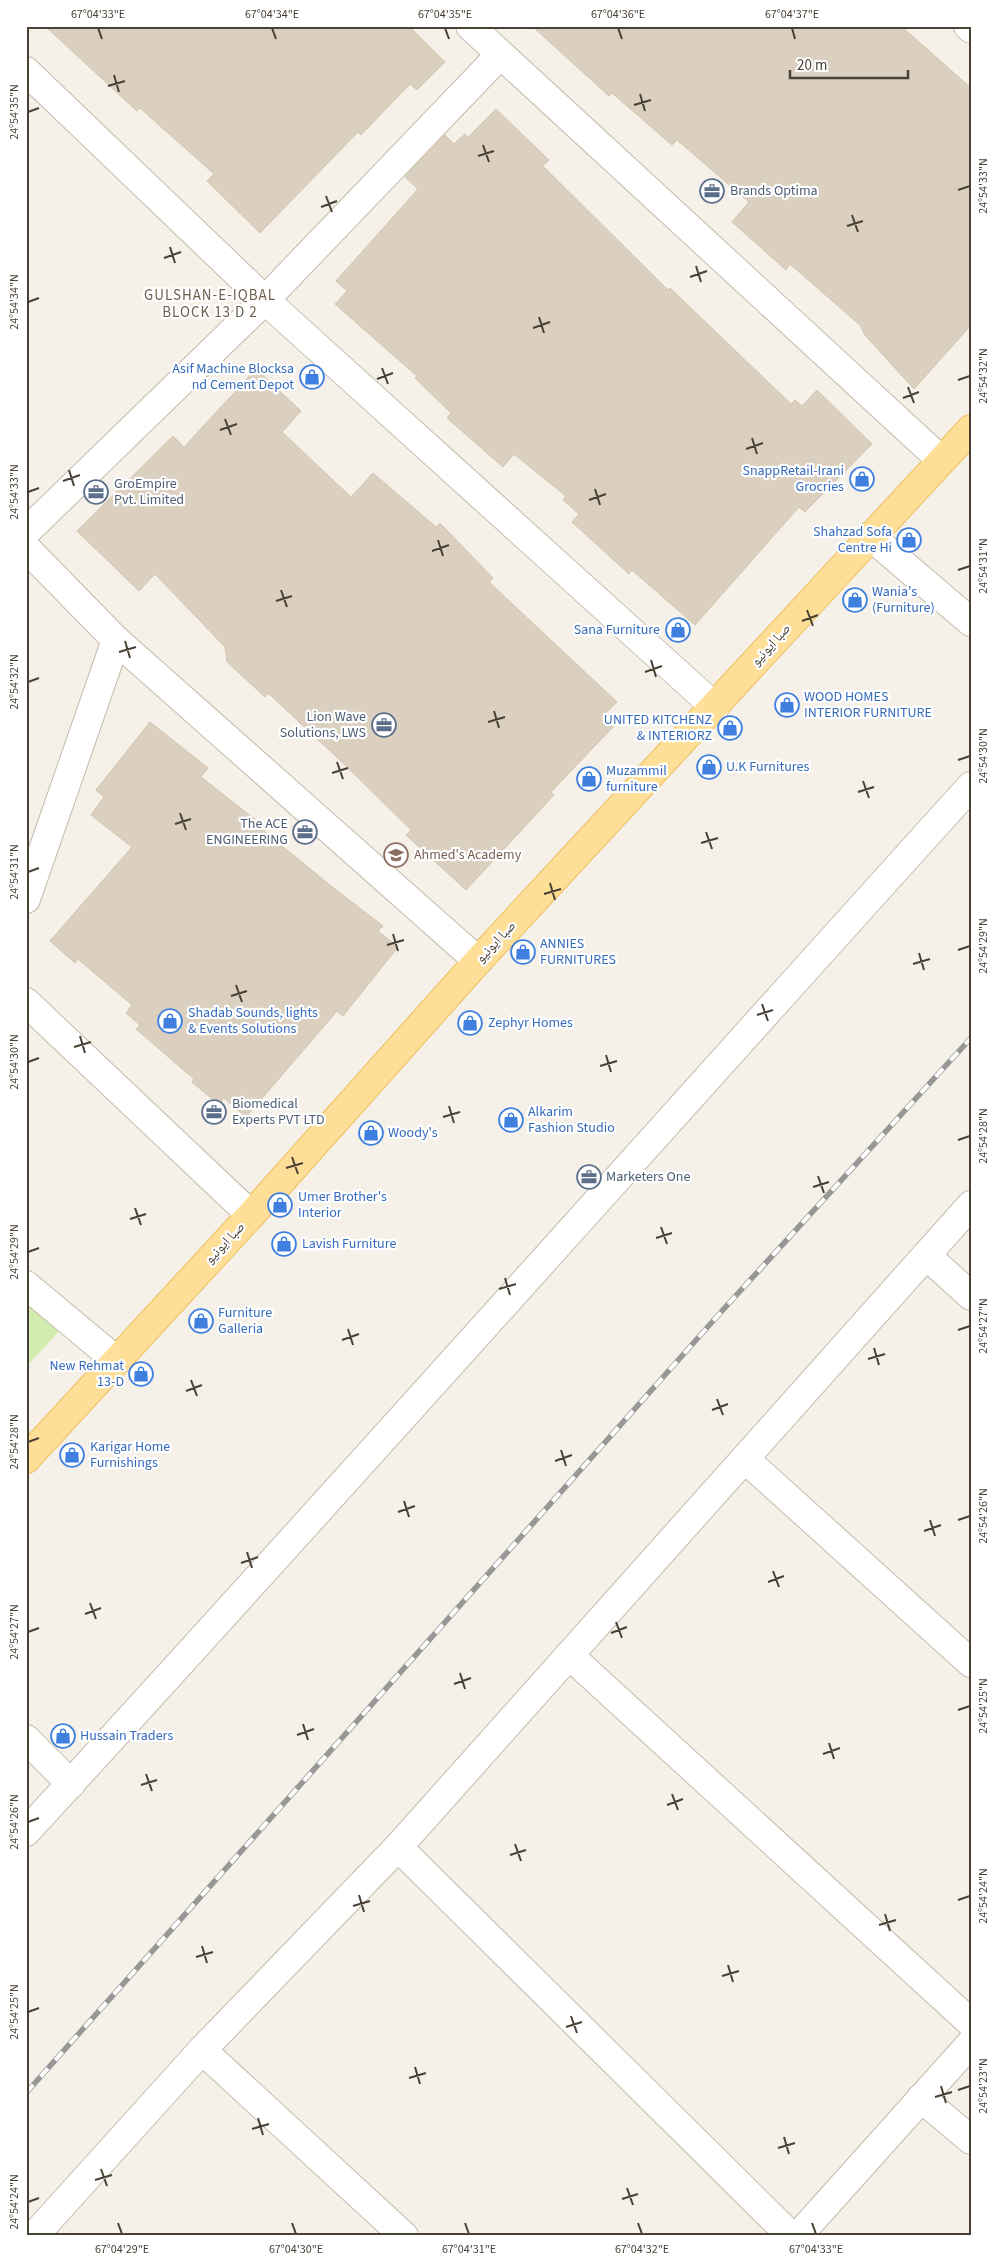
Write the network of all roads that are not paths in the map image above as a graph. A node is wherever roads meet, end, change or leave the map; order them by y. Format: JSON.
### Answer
{"nodes":[{"id":1,"x":470,"y":26,"type":"edge"},
{"id":2,"x":500,"y":55,"type":"junction"},
{"id":3,"x":26,"y":71,"type":"edge"},
{"id":4,"x":265,"y":300,"type":"junction"},
{"id":5,"x":971,"y":429,"type":"edge"},
{"id":6,"x":941,"y":460,"type":"junction"},
{"id":7,"x":26,"y":532,"type":"edge"},
{"id":8,"x":870,"y":536,"type":"junction"},
{"id":9,"x":26,"y":548,"type":"edge"},
{"id":10,"x":971,"y":622,"type":"edge"},
{"id":11,"x":116,"y":640,"type":"junction"},
{"id":12,"x":714,"y":707,"type":"junction"},
{"id":13,"x":971,"y":786,"type":"edge"},
{"id":14,"x":26,"y":898,"type":"edge"},
{"id":15,"x":478,"y":961,"type":"junction"},
{"id":16,"x":26,"y":1002,"type":"edge"},
{"id":17,"x":971,"y":1205,"type":"edge"},
{"id":18,"x":251,"y":1215,"type":"junction"},
{"id":19,"x":926,"y":1256,"type":"junction"},
{"id":20,"x":26,"y":1285,"type":"edge"},
{"id":21,"x":971,"y":1296,"type":"edge"},
{"id":22,"x":117,"y":1361,"type":"junction"},
{"id":23,"x":26,"y":1459,"type":"edge"},
{"id":24,"x":745,"y":1459,"type":"junction"},
{"id":25,"x":568,"y":1656,"type":"junction"},
{"id":26,"x":971,"y":1662,"type":"edge"},
{"id":27,"x":26,"y":1739,"type":"edge"},
{"id":28,"x":71,"y":1784,"type":"junction"},
{"id":29,"x":26,"y":1832,"type":"edge"},
{"id":30,"x":398,"y":1847,"type":"junction"},
{"id":31,"x":971,"y":2022,"type":"edge"},
{"id":32,"x":971,"y":2043,"type":"edge"},
{"id":33,"x":202,"y":2050,"type":"junction"},
{"id":34,"x":921,"y":2098,"type":"junction"},
{"id":35,"x":971,"y":2140,"type":"edge"},
{"id":36,"x":34,"y":2236,"type":"edge"},
{"id":37,"x":404,"y":2236,"type":"edge"},
{"id":38,"x":792,"y":2236,"type":"edge"},
{"id":39,"x":798,"y":2236,"type":"edge"}],
"edges":[{"from":1,"to":2,"type":"street"},
{"from":2,"to":4,"type":"street"},
{"from":2,"to":6,"type":"street"},
{"from":3,"to":4,"type":"street"},
{"from":4,"to":7,"type":"street"},
{"from":4,"to":12,"type":"street"},
{"from":5,"to":6,"type":"main road","name":"صبا ایونیو"},
{"from":6,"to":8,"type":"main road","name":"صبا ایونیو"},
{"from":8,"to":10,"type":"street"},
{"from":8,"to":12,"type":"main road","name":"صبا ایونیو"},
{"from":9,"to":11,"type":"street"},
{"from":11,"to":14,"type":"street"},
{"from":11,"to":15,"type":"street"},
{"from":12,"to":15,"type":"main road","name":"صبا ایونیو"},
{"from":13,"to":28,"type":"street"},
{"from":15,"to":18,"type":"main road","name":"صبا ایونیو"},
{"from":16,"to":18,"type":"street"},
{"from":17,"to":19,"type":"street"},
{"from":18,"to":22,"type":"main road","name":"صبا ایونیو"},
{"from":19,"to":21,"type":"street"},
{"from":19,"to":24,"type":"street"},
{"from":20,"to":22,"type":"street"},
{"from":22,"to":23,"type":"main road","name":"صبا ایونیو"},
{"from":24,"to":25,"type":"street"},
{"from":24,"to":26,"type":"street"},
{"from":25,"to":30,"type":"street"},
{"from":25,"to":31,"type":"street"},
{"from":27,"to":28,"type":"street"},
{"from":28,"to":29,"type":"street"},
{"from":30,"to":33,"type":"street"},
{"from":30,"to":38,"type":"street"},
{"from":32,"to":34,"type":"street"},
{"from":33,"to":36,"type":"street"},
{"from":33,"to":37,"type":"street"},
{"from":34,"to":35,"type":"street"},
{"from":34,"to":39,"type":"street"}]}
